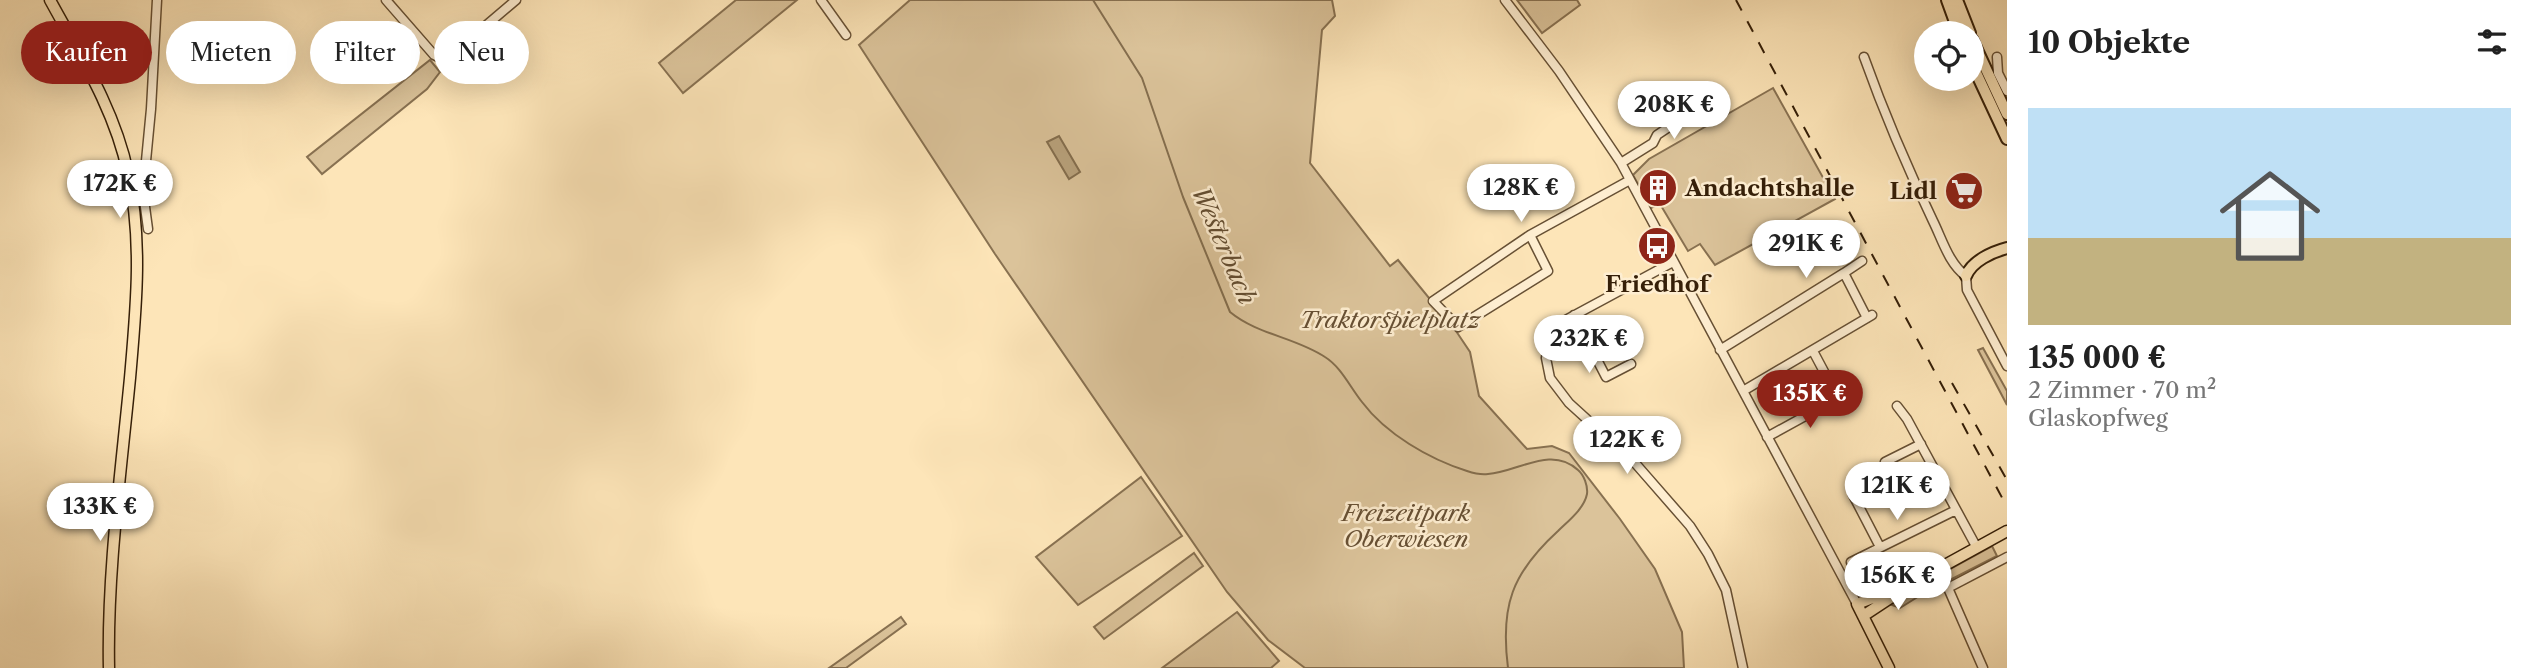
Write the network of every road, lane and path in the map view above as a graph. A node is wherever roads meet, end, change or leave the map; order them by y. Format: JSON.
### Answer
{"nodes":[{"id":1,"x":50,"y":0,"type":"edge"},
{"id":2,"x":157,"y":0,"type":"edge"},
{"id":3,"x":386,"y":0,"type":"edge"},
{"id":4,"x":516,"y":0,"type":"edge"},
{"id":5,"x":821,"y":0,"type":"edge"},
{"id":6,"x":1506,"y":0,"type":"edge"},
{"id":7,"x":1947,"y":0,"type":"edge"},
{"id":8,"x":1957,"y":0,"type":"edge"},
{"id":9,"x":1955,"y":21,"type":"edge"},
{"id":10,"x":1965,"y":21,"type":"edge"},
{"id":11,"x":846,"y":35,"type":"dead end"},
{"id":12,"x":1864,"y":57,"type":"dead end"},
{"id":13,"x":1997,"y":57,"type":"dead end"},
{"id":14,"x":1984,"y":65,"type":"edge"},
{"id":15,"x":1984,"y":90,"type":"edge"},
{"id":16,"x":2007,"y":92,"type":"edge"},
{"id":17,"x":1714,"y":97,"type":"dead end"},
{"id":18,"x":2007,"y":114,"type":"edge"},
{"id":19,"x":2007,"y":139,"type":"edge"},
{"id":20,"x":1621,"y":163,"type":"junction"},
{"id":21,"x":1630,"y":180,"type":"junction"},
{"id":22,"x":148,"y":229,"type":"dead end"},
{"id":23,"x":1530,"y":235,"type":"junction"},
{"id":24,"x":2005,"y":247,"type":"edge"},
{"id":25,"x":1862,"y":261,"type":"dead end"},
{"id":26,"x":1673,"y":262,"type":"junction"},
{"id":27,"x":1844,"y":273,"type":"junction"},
{"id":28,"x":1966,"y":276,"type":"junction"},
{"id":29,"x":1574,"y":316,"type":"junction"},
{"id":30,"x":1720,"y":350,"type":"junction"},
{"id":31,"x":1813,"y":351,"type":"junction"},
{"id":32,"x":1631,"y":365,"type":"dead end"},
{"id":33,"x":2007,"y":366,"type":"edge"},
{"id":34,"x":1743,"y":391,"type":"junction"},
{"id":35,"x":1897,"y":406,"type":"dead end"},
{"id":36,"x":1768,"y":437,"type":"junction"},
{"id":37,"x":1921,"y":444,"type":"junction"},
{"id":38,"x":1885,"y":462,"type":"dead end"},
{"id":39,"x":1938,"y":476,"type":"junction"},
{"id":40,"x":1905,"y":491,"type":"dead end"},
{"id":41,"x":1853,"y":495,"type":"dead end"},
{"id":42,"x":1956,"y":510,"type":"junction"},
{"id":43,"x":2007,"y":531,"type":"edge"},
{"id":44,"x":1880,"y":547,"type":"junction"},
{"id":45,"x":1977,"y":548,"type":"junction"},
{"id":46,"x":2007,"y":558,"type":"edge"},
{"id":47,"x":1851,"y":562,"type":"dead end"},
{"id":48,"x":1916,"y":581,"type":"junction"},
{"id":49,"x":1857,"y":604,"type":"junction"},
{"id":50,"x":1863,"y":615,"type":"junction"},
{"id":51,"x":109,"y":668,"type":"edge"},
{"id":52,"x":1743,"y":668,"type":"edge"},
{"id":53,"x":1889,"y":668,"type":"edge"},
{"id":54,"x":1983,"y":668,"type":"edge"}],
"edges":[{"from":1,"to":51,"type":"main road"},
{"from":2,"to":22,"type":"street"},
{"from":3,"to":4,"type":"street"},
{"from":5,"to":11,"type":"street"},
{"from":6,"to":20,"type":"street"},
{"from":7,"to":9,"type":"highway"},
{"from":8,"to":10,"type":"highway"},
{"from":12,"to":28,"type":"street"},
{"from":13,"to":16,"type":"street"},
{"from":14,"to":18,"type":"highway"},
{"from":15,"to":19,"type":"highway"},
{"from":17,"to":20,"type":"street"},
{"from":20,"to":21,"type":"street"},
{"from":21,"to":23,"type":"street"},
{"from":21,"to":26,"type":"street"},
{"from":23,"to":23,"type":"street"},
{"from":24,"to":28,"type":"highway"},
{"from":25,"to":27,"type":"street"},
{"from":26,"to":29,"type":"street"},
{"from":26,"to":30,"type":"street"},
{"from":27,"to":30,"type":"street"},
{"from":27,"to":31,"type":"street"},
{"from":28,"to":33,"type":"street"},
{"from":29,"to":32,"type":"street"},
{"from":29,"to":52,"type":"street"},
{"from":30,"to":34,"type":"street"},
{"from":31,"to":34,"type":"street"},
{"from":31,"to":36,"type":"street"},
{"from":34,"to":36,"type":"street"},
{"from":35,"to":37,"type":"street"},
{"from":36,"to":49,"type":"street"},
{"from":37,"to":38,"type":"street"},
{"from":37,"to":39,"type":"street"},
{"from":39,"to":40,"type":"street"},
{"from":39,"to":42,"type":"street"},
{"from":41,"to":44,"type":"street"},
{"from":42,"to":44,"type":"street"},
{"from":42,"to":45,"type":"street"},
{"from":43,"to":45,"type":"main road"},
{"from":44,"to":47,"type":"street"},
{"from":45,"to":48,"type":"main road"},
{"from":46,"to":54,"type":"street"},
{"from":48,"to":49,"type":"main road"},
{"from":48,"to":50,"type":"main road"},
{"from":49,"to":50,"type":"main road"},
{"from":50,"to":53,"type":"main road"}]}
